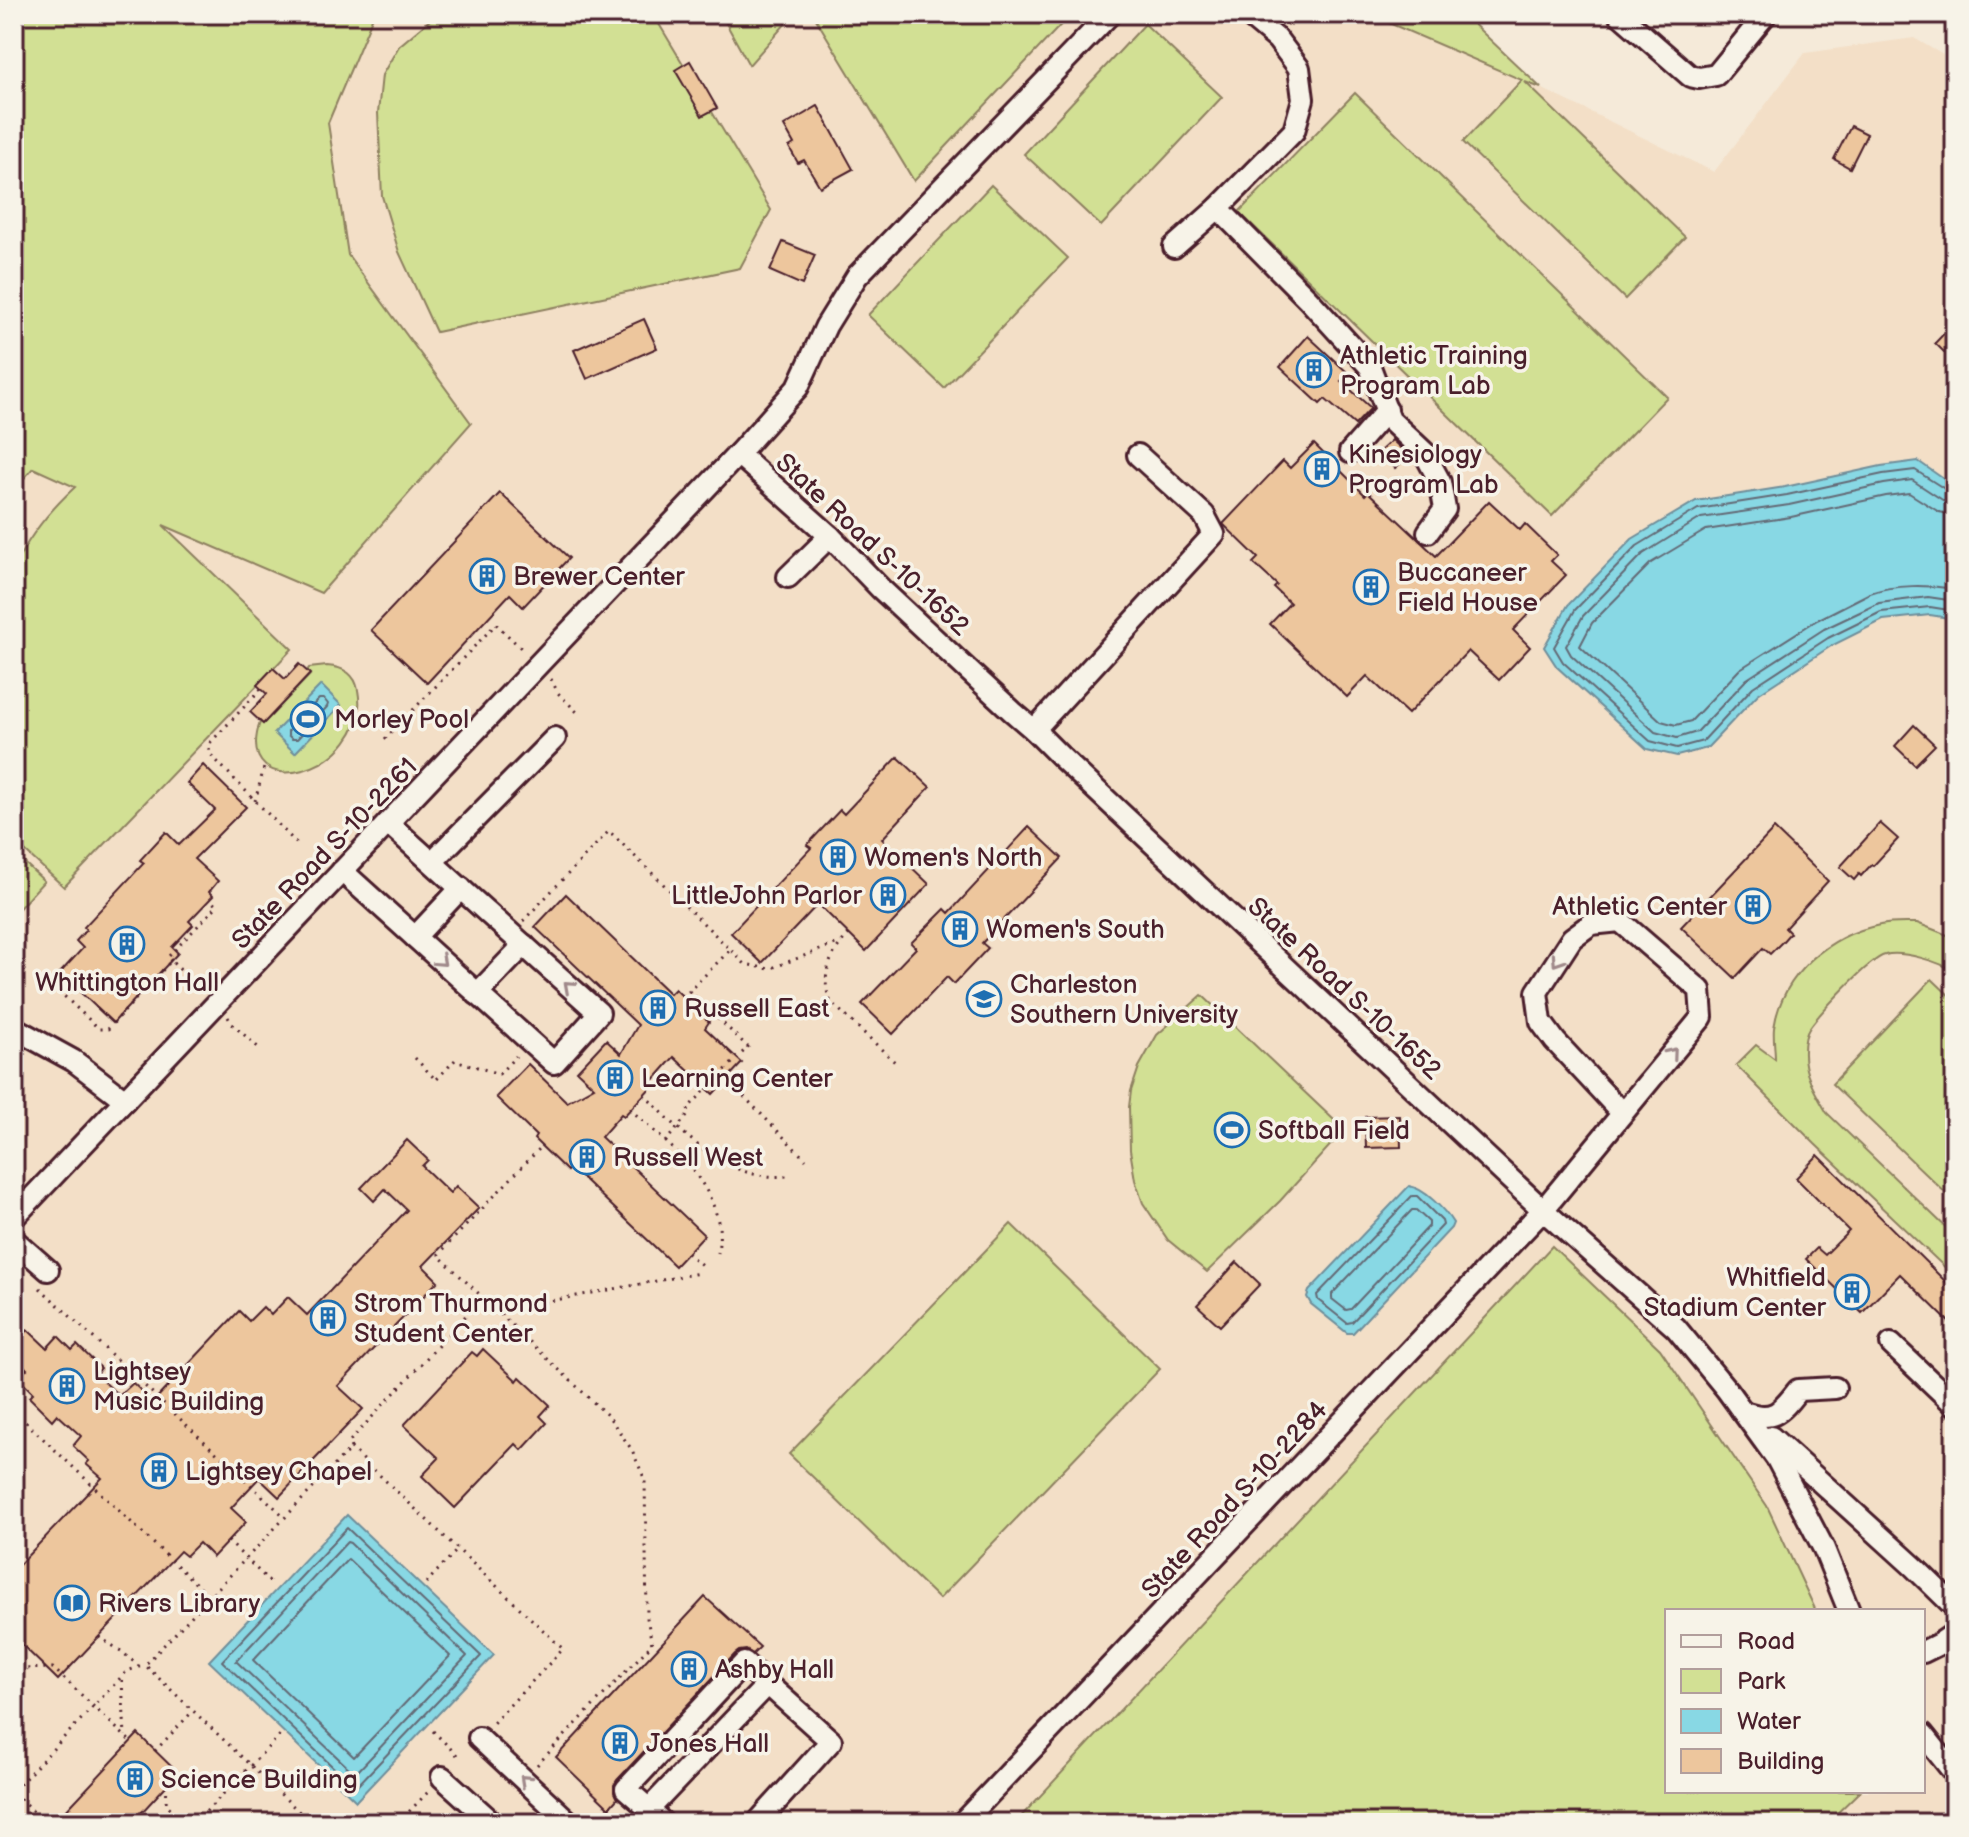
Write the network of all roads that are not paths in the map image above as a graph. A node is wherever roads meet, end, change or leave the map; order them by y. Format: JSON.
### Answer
{"nodes":[{"id":1,"x":1110,"y":14,"type":"edge"},
{"id":2,"x":1247,"y":14,"type":"edge"},
{"id":3,"x":1619,"y":14,"type":"edge"},
{"id":4,"x":1766,"y":14,"type":"edge"},
{"id":5,"x":1218,"y":208,"type":"junction"},
{"id":6,"x":1174,"y":247,"type":"dead end"},
{"id":7,"x":1387,"y":410,"type":"junction"},
{"id":8,"x":1350,"y":452,"type":"dead end"},
{"id":9,"x":738,"y":454,"type":"junction"},
{"id":10,"x":1138,"y":455,"type":"dead end"},
{"id":11,"x":1428,"y":532,"type":"dead end"},
{"id":12,"x":830,"y":536,"type":"junction"},
{"id":13,"x":788,"y":577,"type":"dead end"},
{"id":14,"x":1034,"y":730,"type":"junction"},
{"id":15,"x":555,"y":738,"type":"dead end"},
{"id":16,"x":388,"y":823,"type":"junction"},
{"id":17,"x":432,"y":862,"type":"junction"},
{"id":18,"x":342,"y":871,"type":"junction"},
{"id":19,"x":461,"y":888,"type":"junction"},
{"id":20,"x":415,"y":937,"type":"junction"},
{"id":21,"x":517,"y":939,"type":"junction"},
{"id":22,"x":477,"y":994,"type":"junction"},
{"id":23,"x":14,"y":1028,"type":"edge"},
{"id":24,"x":125,"y":1100,"type":"junction"},
{"id":25,"x":1622,"y":1113,"type":"junction"},
{"id":26,"x":1543,"y":1210,"type":"junction"},
{"id":27,"x":14,"y":1217,"type":"edge"},
{"id":28,"x":14,"y":1240,"type":"edge"},
{"id":29,"x":42,"y":1277,"type":"road end"},
{"id":30,"x":1891,"y":1344,"type":"dead end"},
{"id":31,"x":1835,"y":1388,"type":"dead end"},
{"id":32,"x":1955,"y":1405,"type":"edge"},
{"id":33,"x":1742,"y":1411,"type":"junction"},
{"id":34,"x":1955,"y":1607,"type":"edge"},
{"id":35,"x":1848,"y":1609,"type":"edge"},
{"id":36,"x":1955,"y":1633,"type":"edge"},
{"id":37,"x":1925,"y":1651,"type":"edge"},
{"id":38,"x":768,"y":1684,"type":"junction"},
{"id":39,"x":1925,"y":1736,"type":"edge"},
{"id":40,"x":479,"y":1738,"type":"road end"},
{"id":41,"x":1955,"y":1774,"type":"edge"},
{"id":42,"x":442,"y":1777,"type":"road end"},
{"id":43,"x":656,"y":1816,"type":"edge"},
{"id":44,"x":493,"y":1823,"type":"edge"},
{"id":45,"x":570,"y":1823,"type":"edge"},
{"id":46,"x":757,"y":1823,"type":"edge"},
{"id":47,"x":962,"y":1823,"type":"edge"}],
"edges":[{"from":1,"to":9,"type":"street","name":"State Road S-10-2261"},
{"from":2,"to":5,"type":"street"},
{"from":3,"to":4,"type":"street"},
{"from":5,"to":6,"type":"street"},
{"from":5,"to":7,"type":"street"},
{"from":7,"to":8,"type":"street"},
{"from":7,"to":11,"type":"street"},
{"from":9,"to":12,"type":"street","name":"State Road S-10-1652"},
{"from":9,"to":16,"type":"street","name":"State Road S-10-2261"},
{"from":10,"to":14,"type":"street"},
{"from":12,"to":13,"type":"street"},
{"from":12,"to":14,"type":"street","name":"State Road S-10-1652"},
{"from":14,"to":26,"type":"street","name":"State Road S-10-1652"},
{"from":15,"to":17,"type":"street"},
{"from":16,"to":17,"type":"street"},
{"from":16,"to":18,"type":"street","name":"State Road S-10-2261"},
{"from":17,"to":19,"type":"street"},
{"from":18,"to":20,"type":"street"},
{"from":18,"to":24,"type":"street","name":"State Road S-10-2261"},
{"from":19,"to":20,"type":"street"},
{"from":19,"to":21,"type":"street"},
{"from":20,"to":22,"type":"street","one_way":true},
{"from":21,"to":22,"type":"street"},
{"from":22,"to":21,"type":"street","one_way":true},
{"from":23,"to":24,"type":"street"},
{"from":24,"to":27,"type":"street","name":"State Road S-10-2261"},
{"from":25,"to":25,"type":"street","one_way":true},
{"from":25,"to":26,"type":"street","name":"State Road S-10-2284"},
{"from":26,"to":33,"type":"street","name":"State Road S-10-1652"},
{"from":26,"to":47,"type":"street","name":"State Road S-10-2284"},
{"from":28,"to":29,"type":"street"},
{"from":30,"to":32,"type":"street"},
{"from":31,"to":33,"type":"street"},
{"from":33,"to":34,"type":"street"},
{"from":33,"to":35,"type":"street","name":"State Road S-10-1652"},
{"from":36,"to":37,"type":"street"},
{"from":38,"to":43,"type":"street"},
{"from":38,"to":43,"type":"street"},
{"from":38,"to":46,"type":"street"},
{"from":39,"to":41,"type":"street"},
{"from":45,"to":40,"type":"street","one_way":true},
{"from":42,"to":44,"type":"street"}]}
